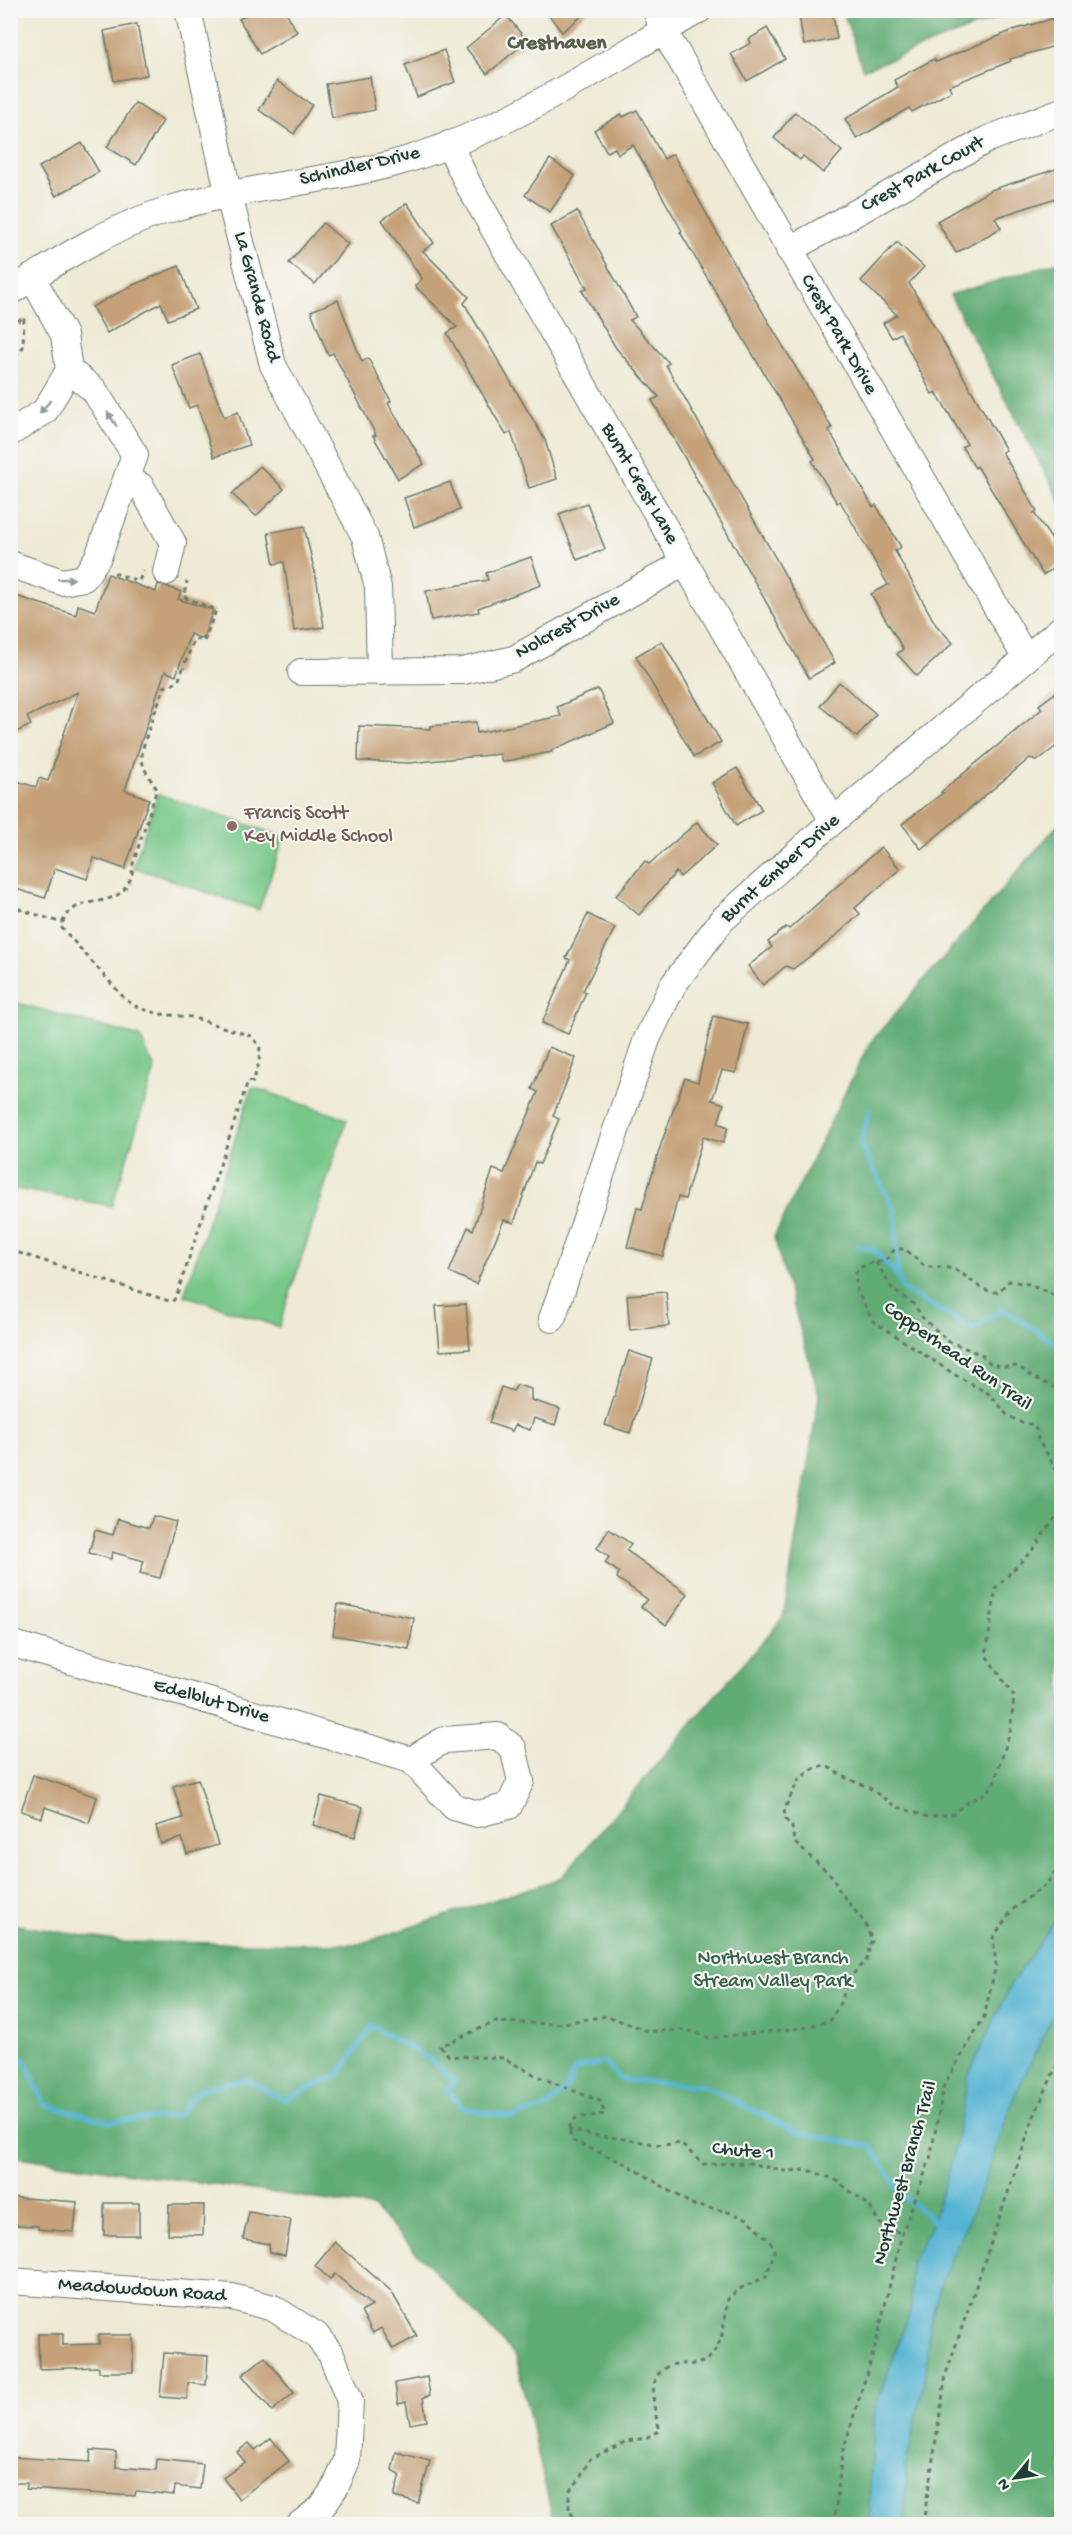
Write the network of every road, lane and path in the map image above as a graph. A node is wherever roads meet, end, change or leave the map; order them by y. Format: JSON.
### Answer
{"nodes":[{"id":1,"x":188,"y":10,"type":"edge"},
{"id":2,"x":699,"y":10,"type":"edge"},
{"id":3,"x":660,"y":20,"type":"edge"},
{"id":4,"x":1062,"y":111,"type":"edge"},
{"id":5,"x":449,"y":144,"type":"junction"},
{"id":6,"x":229,"y":196,"type":"junction"},
{"id":7,"x":789,"y":250,"type":"junction"},
{"id":8,"x":32,"y":278,"type":"junction"},
{"id":9,"x":10,"y":292,"type":"edge"},
{"id":10,"x":10,"y":326,"type":"edge"},
{"id":11,"x":10,"y":361,"type":"edge"},
{"id":12,"x":69,"y":370,"type":"junction"},
{"id":13,"x":10,"y":433,"type":"edge"},
{"id":14,"x":126,"y":480,"type":"junction"},
{"id":15,"x":684,"y":563,"type":"junction"},
{"id":16,"x":10,"y":564,"type":"edge"},
{"id":17,"x":106,"y":570,"type":"dead end"},
{"id":18,"x":166,"y":572,"type":"junction"},
{"id":19,"x":1062,"y":628,"type":"edge"},
{"id":20,"x":1025,"y":657,"type":"junction"},
{"id":21,"x":301,"y":672,"type":"dead end"},
{"id":22,"x":380,"y":672,"type":"junction"},
{"id":23,"x":833,"y":821,"type":"junction"},
{"id":24,"x":10,"y":906,"type":"edge"},
{"id":25,"x":62,"y":923,"type":"junction"},
{"id":26,"x":10,"y":1250,"type":"edge"},
{"id":27,"x":876,"y":1261,"type":"junction"},
{"id":28,"x":1062,"y":1299,"type":"edge"},
{"id":29,"x":552,"y":1319,"type":"dead end"},
{"id":30,"x":1062,"y":1391,"type":"edge"},
{"id":31,"x":1062,"y":1481,"type":"edge"},
{"id":32,"x":10,"y":1643,"type":"edge"},
{"id":33,"x":411,"y":1760,"type":"dead end"},
{"id":34,"x":1062,"y":1861,"type":"edge"},
{"id":35,"x":1062,"y":2054,"type":"edge"},
{"id":36,"x":568,"y":2128,"type":"junction"},
{"id":37,"x":902,"y":2234,"type":"junction"},
{"id":38,"x":10,"y":2281,"type":"edge"},
{"id":39,"x":300,"y":2524,"type":"edge"},
{"id":40,"x":579,"y":2524,"type":"edge"},
{"id":41,"x":834,"y":2524,"type":"edge"},
{"id":42,"x":923,"y":2524,"type":"edge"}],
"edges":[{"from":1,"to":6,"type":"street","name":"La Grande Road"},
{"from":2,"to":3,"type":"street","name":"Schindler Drive"},
{"from":3,"to":5,"type":"street","name":"Schindler Drive"},
{"from":3,"to":7,"type":"street","name":"Crest Park Drive"},
{"from":4,"to":7,"type":"street","name":"Crest Park Court"},
{"from":5,"to":6,"type":"street","name":"Schindler Drive"},
{"from":5,"to":15,"type":"street","name":"Burnt Crest Lane"},
{"from":6,"to":8,"type":"street","name":"Schindler Drive"},
{"from":6,"to":22,"type":"street","name":"La Grande Road"},
{"from":7,"to":20,"type":"street","name":"Crest Park Drive"},
{"from":8,"to":9,"type":"street","name":"Schindler Drive"},
{"from":8,"to":12,"type":"street"},
{"from":10,"to":11,"type":"path"},
{"from":12,"to":13,"type":"street","one_way":true},
{"from":14,"to":12,"type":"street","one_way":true},
{"from":16,"to":14,"type":"street","one_way":true},
{"from":14,"to":18,"type":"street"},
{"from":15,"to":22,"type":"street","name":"Nolcrest Drive"},
{"from":15,"to":23,"type":"street","name":"Burnt Crest Lane"},
{"from":17,"to":18,"type":"path"},
{"from":18,"to":25,"type":"path"},
{"from":19,"to":20,"type":"street","name":"Burnt Ember Drive"},
{"from":20,"to":23,"type":"street","name":"Burnt Ember Drive"},
{"from":21,"to":22,"type":"street","name":"Nolcrest Drive"},
{"from":23,"to":29,"type":"street","name":"Burnt Ember Drive"},
{"from":24,"to":25,"type":"path"},
{"from":25,"to":26,"type":"path"},
{"from":27,"to":28,"type":"path","name":"Copperhead Run Trail"},
{"from":27,"to":30,"type":"path"},
{"from":27,"to":31,"type":"path","name":"Copperhead Run Trail"},
{"from":31,"to":36,"type":"path","name":"Copperhead Run Trail"},
{"from":32,"to":33,"type":"street","name":"Edelblut Drive"},
{"from":34,"to":37,"type":"path","name":"Northwest Branch Trail"},
{"from":35,"to":42,"type":"path"},
{"from":36,"to":37,"type":"path","name":"Chute 1"},
{"from":36,"to":40,"type":"path"},
{"from":37,"to":41,"type":"path","name":"Northwest Branch Trail"},
{"from":38,"to":39,"type":"street","name":"Meadowdown Road"}]}
